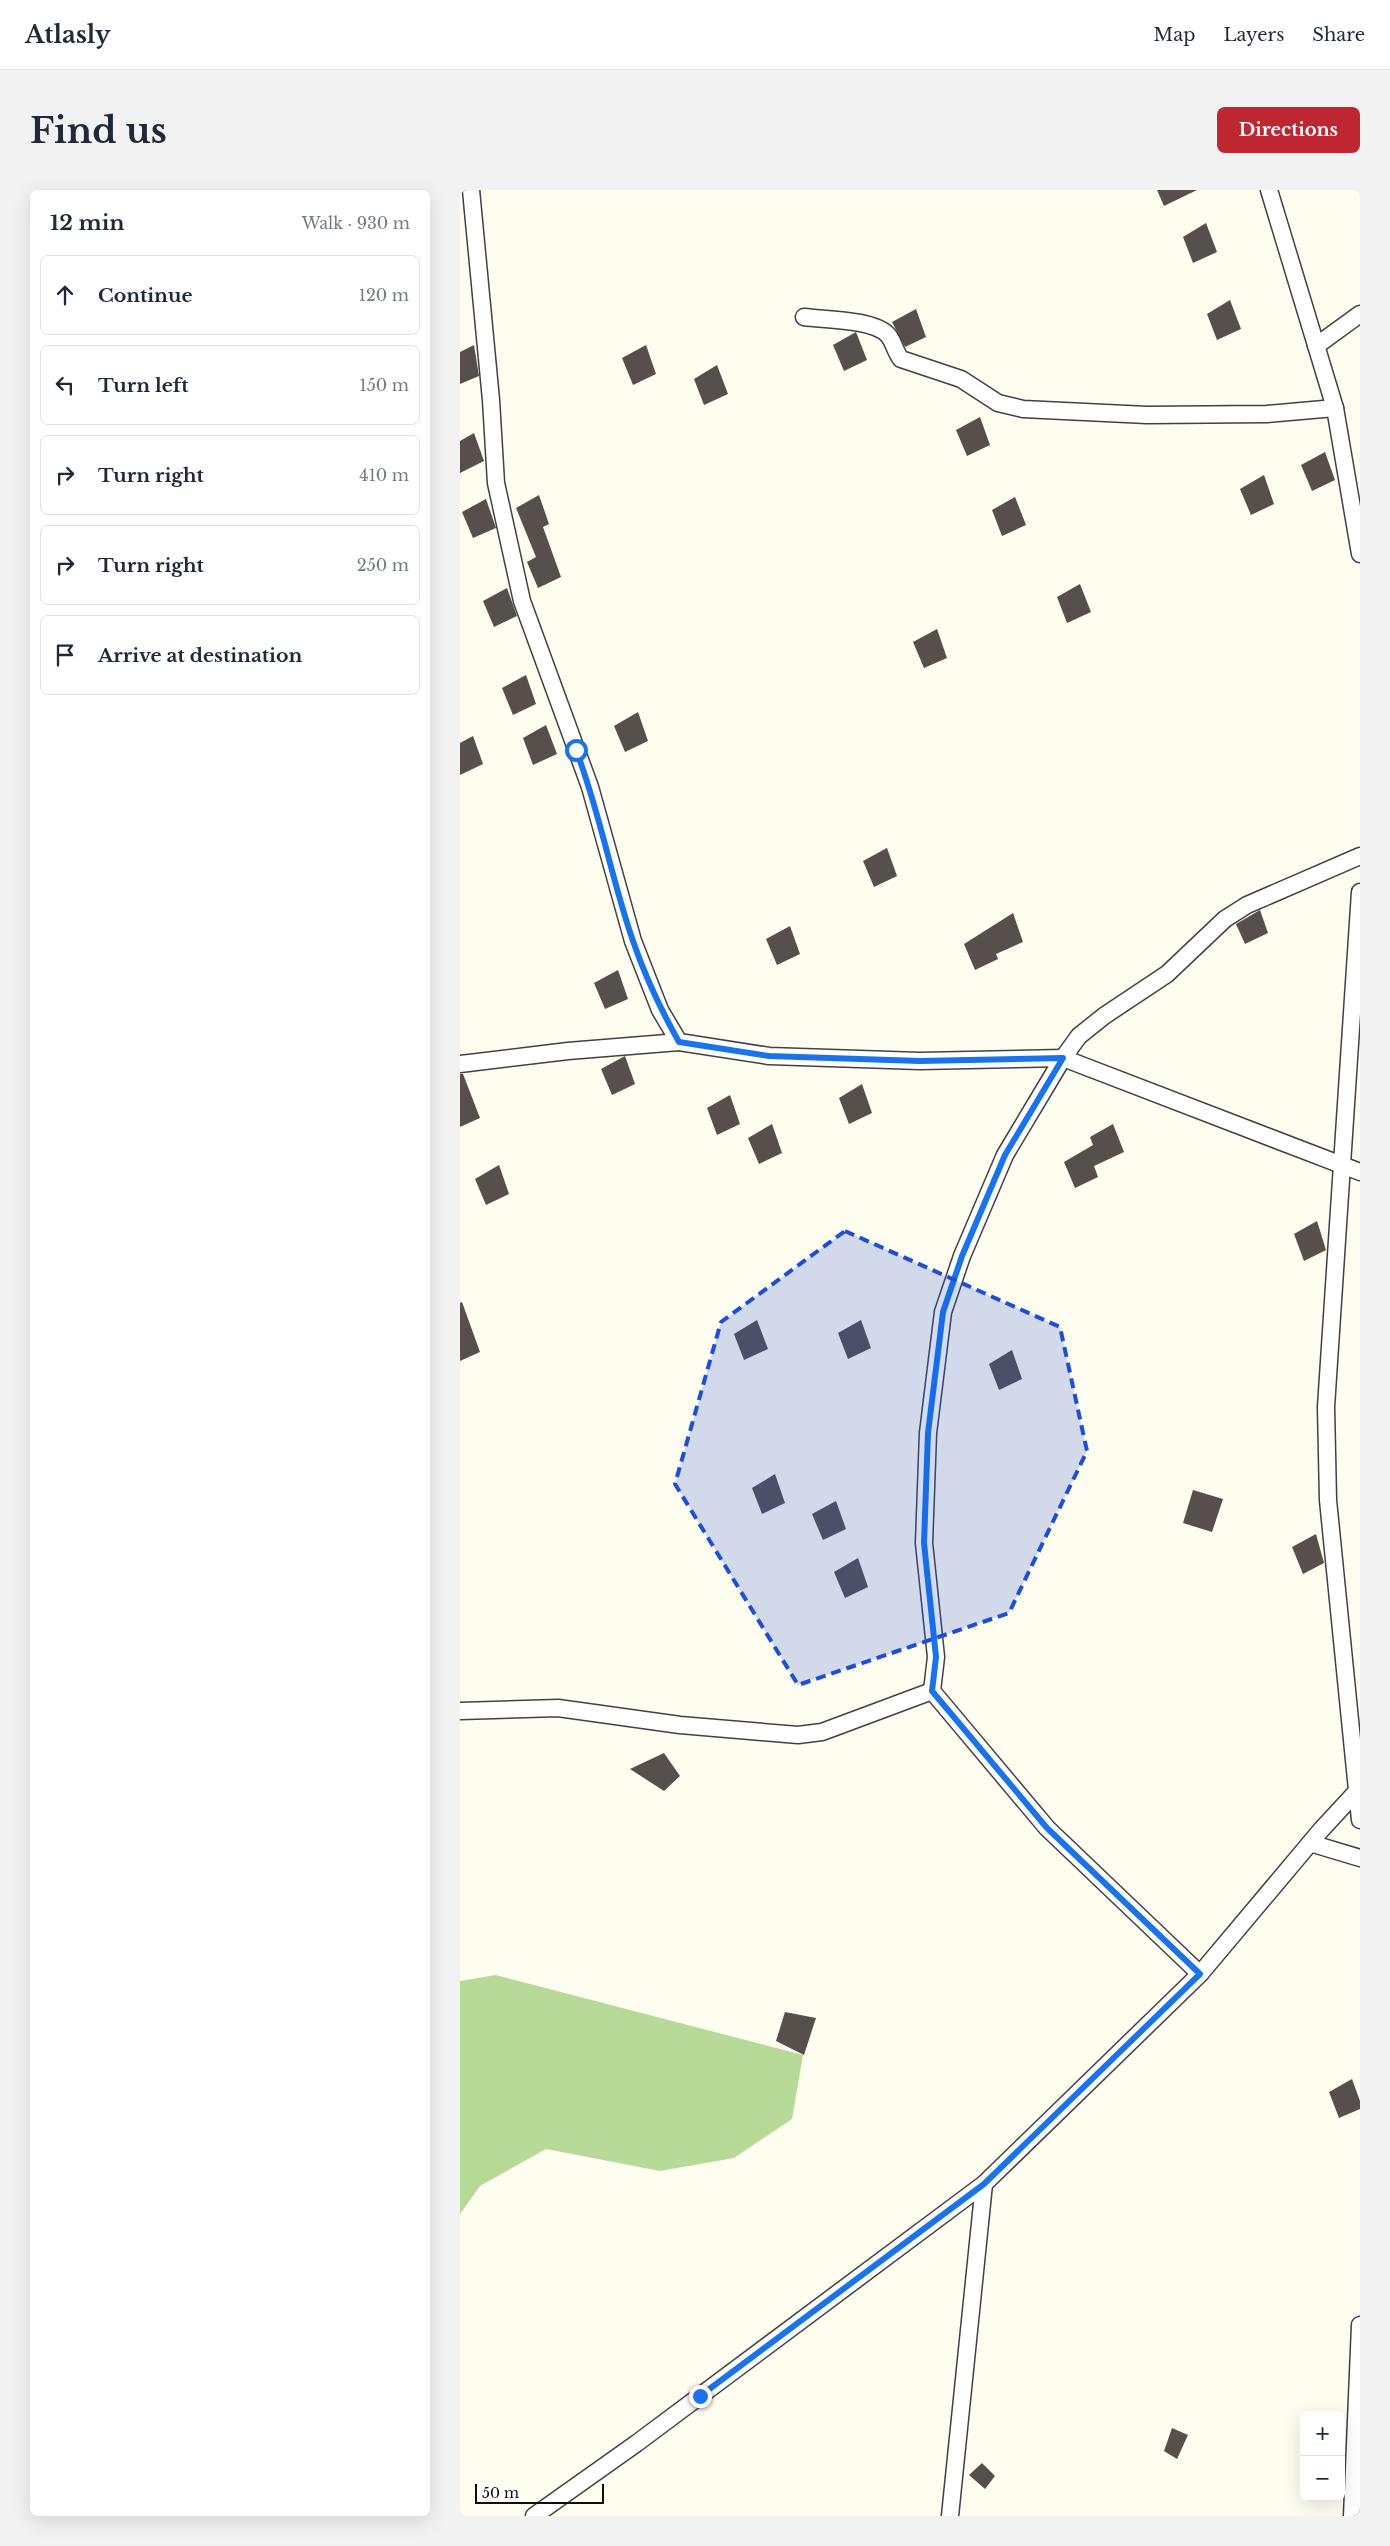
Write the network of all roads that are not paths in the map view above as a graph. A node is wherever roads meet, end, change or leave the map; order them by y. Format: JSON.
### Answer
{"nodes":[{"id":1,"x":471,"y":190,"type":"edge"},
{"id":2,"x":1269,"y":190,"type":"edge"},
{"id":3,"x":1360,"y":314,"type":"edge"},
{"id":4,"x":804,"y":318,"type":"dead end"},
{"id":5,"x":1316,"y":346,"type":"junction"},
{"id":6,"x":1335,"y":408,"type":"junction"},
{"id":7,"x":1360,"y":554,"type":"edge"},
{"id":8,"x":1360,"y":856,"type":"edge"},
{"id":9,"x":1360,"y":892,"type":"edge"},
{"id":10,"x":679,"y":1042,"type":"junction"},
{"id":11,"x":1063,"y":1058,"type":"junction"},
{"id":12,"x":460,"y":1064,"type":"edge"},
{"id":13,"x":1342,"y":1164,"type":"junction"},
{"id":14,"x":1360,"y":1172,"type":"edge"},
{"id":15,"x":932,"y":1691,"type":"junction"},
{"id":16,"x":460,"y":1711,"type":"edge"},
{"id":17,"x":1358,"y":1790,"type":"junction"},
{"id":18,"x":1360,"y":1820,"type":"edge"},
{"id":19,"x":1310,"y":1843,"type":"junction"},
{"id":20,"x":1360,"y":1858,"type":"edge"},
{"id":21,"x":1200,"y":1974,"type":"junction"},
{"id":22,"x":984,"y":2184,"type":"junction"},
{"id":23,"x":1360,"y":2325,"type":"edge"},
{"id":24,"x":534,"y":2516,"type":"edge"},
{"id":25,"x":950,"y":2516,"type":"edge"},
{"id":26,"x":1352,"y":2516,"type":"edge"}],
"edges":[{"from":1,"to":10,"type":"street"},
{"from":2,"to":5,"type":"street"},
{"from":3,"to":5,"type":"street"},
{"from":4,"to":6,"type":"street"},
{"from":5,"to":6,"type":"street"},
{"from":6,"to":7,"type":"street"},
{"from":8,"to":11,"type":"street"},
{"from":9,"to":13,"type":"street"},
{"from":10,"to":11,"type":"street"},
{"from":10,"to":12,"type":"street"},
{"from":11,"to":13,"type":"street"},
{"from":11,"to":15,"type":"street"},
{"from":13,"to":14,"type":"street"},
{"from":13,"to":17,"type":"street"},
{"from":15,"to":16,"type":"street"},
{"from":15,"to":21,"type":"street"},
{"from":17,"to":18,"type":"street"},
{"from":17,"to":19,"type":"street"},
{"from":19,"to":20,"type":"street"},
{"from":19,"to":21,"type":"street"},
{"from":21,"to":22,"type":"street"},
{"from":22,"to":24,"type":"street"},
{"from":22,"to":25,"type":"street"},
{"from":23,"to":26,"type":"street"}]}
